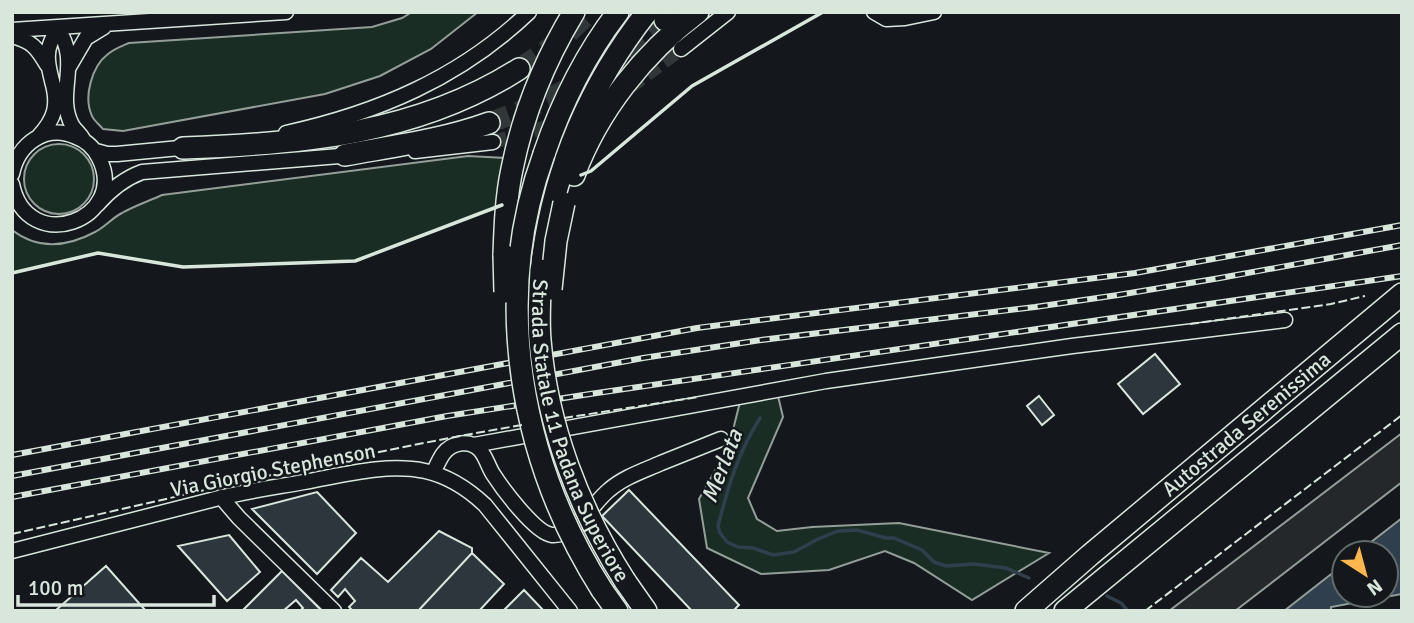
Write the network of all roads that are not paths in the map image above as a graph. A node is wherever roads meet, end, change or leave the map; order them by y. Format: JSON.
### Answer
{"nodes":[{"id":1,"x":286,"y":12,"type":"edge"},
{"id":2,"x":529,"y":12,"type":"edge"},
{"id":3,"x":574,"y":12,"type":"edge"},
{"id":4,"x":618,"y":12,"type":"edge"},
{"id":5,"x":698,"y":12,"type":"edge"},
{"id":6,"x":728,"y":12,"type":"edge"},
{"id":7,"x":874,"y":12,"type":"edge"},
{"id":8,"x":934,"y":12,"type":"edge"},
{"id":9,"x":662,"y":15,"type":"edge"},
{"id":10,"x":106,"y":25,"type":"junction"},
{"id":11,"x":57,"y":27,"type":"junction"},
{"id":12,"x":12,"y":30,"type":"edge"},
{"id":13,"x":12,"y":36,"type":"edge"},
{"id":14,"x":681,"y":49,"type":"tunnel mouth"},
{"id":15,"x":48,"y":68,"type":"junction"},
{"id":16,"x":69,"y":68,"type":"junction"},
{"id":17,"x":519,"y":69,"type":"tunnel mouth"},
{"id":18,"x":491,"y":133,"type":"tunnel mouth"},
{"id":19,"x":37,"y":137,"type":"junction"},
{"id":20,"x":84,"y":140,"type":"junction"},
{"id":21,"x":183,"y":148,"type":"junction"},
{"id":22,"x":96,"y":151,"type":"junction"},
{"id":23,"x":345,"y":155,"type":"joint"},
{"id":24,"x":13,"y":165,"type":"edge"},
{"id":25,"x":13,"y":192,"type":"edge"},
{"id":26,"x":97,"y":205,"type":"junction"},
{"id":27,"x":1402,"y":294,"type":"edge"},
{"id":28,"x":1285,"y":320,"type":"dead end"},
{"id":29,"x":1402,"y":334,"type":"edge"},
{"id":30,"x":558,"y":434,"type":"junction"},
{"id":31,"x":721,"y":439,"type":"dead end"},
{"id":32,"x":536,"y":440,"type":"junction"},
{"id":33,"x":474,"y":445,"type":"junction"},
{"id":34,"x":433,"y":473,"type":"junction"},
{"id":35,"x":221,"y":497,"type":"junction"},
{"id":36,"x":12,"y":551,"type":"edge"},
{"id":37,"x":1090,"y":555,"type":"junction"},
{"id":38,"x":334,"y":611,"type":"edge"},
{"id":39,"x":570,"y":611,"type":"edge"},
{"id":40,"x":617,"y":611,"type":"edge"},
{"id":41,"x":646,"y":611,"type":"edge"},
{"id":42,"x":1012,"y":611,"type":"edge"},
{"id":43,"x":1026,"y":611,"type":"edge"},
{"id":44,"x":1065,"y":611,"type":"edge"}],
"edges":[{"from":1,"to":10,"type":"street"},
{"from":2,"to":21,"type":"street"},
{"from":3,"to":32,"type":"highway","bridge":true},
{"from":4,"to":32,"type":"highway","name":"Strada Statale 11 Padana Superiore","bridge":true},
{"from":5,"to":30,"type":"highway","bridge":true},
{"from":6,"to":14,"type":"street"},
{"from":7,"to":8,"type":"street"},
{"from":9,"to":30,"type":"highway","name":"Strada Statale 11 Padana Superiore","bridge":true},
{"from":10,"to":11,"type":"street"},
{"from":10,"to":16,"type":"street"},
{"from":11,"to":12,"type":"street"},
{"from":11,"to":15,"type":"street"},
{"from":11,"to":16,"type":"street"},
{"from":13,"to":15,"type":"street"},
{"from":15,"to":19,"type":"street"},
{"from":16,"to":20,"type":"street"},
{"from":17,"to":21,"type":"highway"},
{"from":18,"to":23,"type":"highway"},
{"from":19,"to":20,"type":"street"},
{"from":19,"to":24,"type":"street"},
{"from":20,"to":22,"type":"street"},
{"from":21,"to":22,"type":"street"},
{"from":22,"to":26,"type":"street"},
{"from":23,"to":26,"type":"street"},
{"from":25,"to":26,"type":"street"},
{"from":27,"to":37,"type":"highway","name":"Autostrada Serenissima"},
{"from":28,"to":33,"type":"street"},
{"from":29,"to":44,"type":"highway"},
{"from":30,"to":41,"type":"highway","name":"Strada Statale 11 Padana Superiore","bridge":true},
{"from":31,"to":33,"type":"street"},
{"from":32,"to":40,"type":"highway","name":"Strada Statale 11 Padana Superiore","bridge":true},
{"from":33,"to":34,"type":"street"},
{"from":34,"to":35,"type":"street","name":"Via Giorgio Stephenson"},
{"from":34,"to":39,"type":"street","name":"Via Giorgio Stephenson"},
{"from":35,"to":36,"type":"street","name":"Via Giorgio Stephenson"},
{"from":35,"to":38,"type":"street"},
{"from":37,"to":42,"type":"highway"},
{"from":37,"to":43,"type":"highway"}]}
